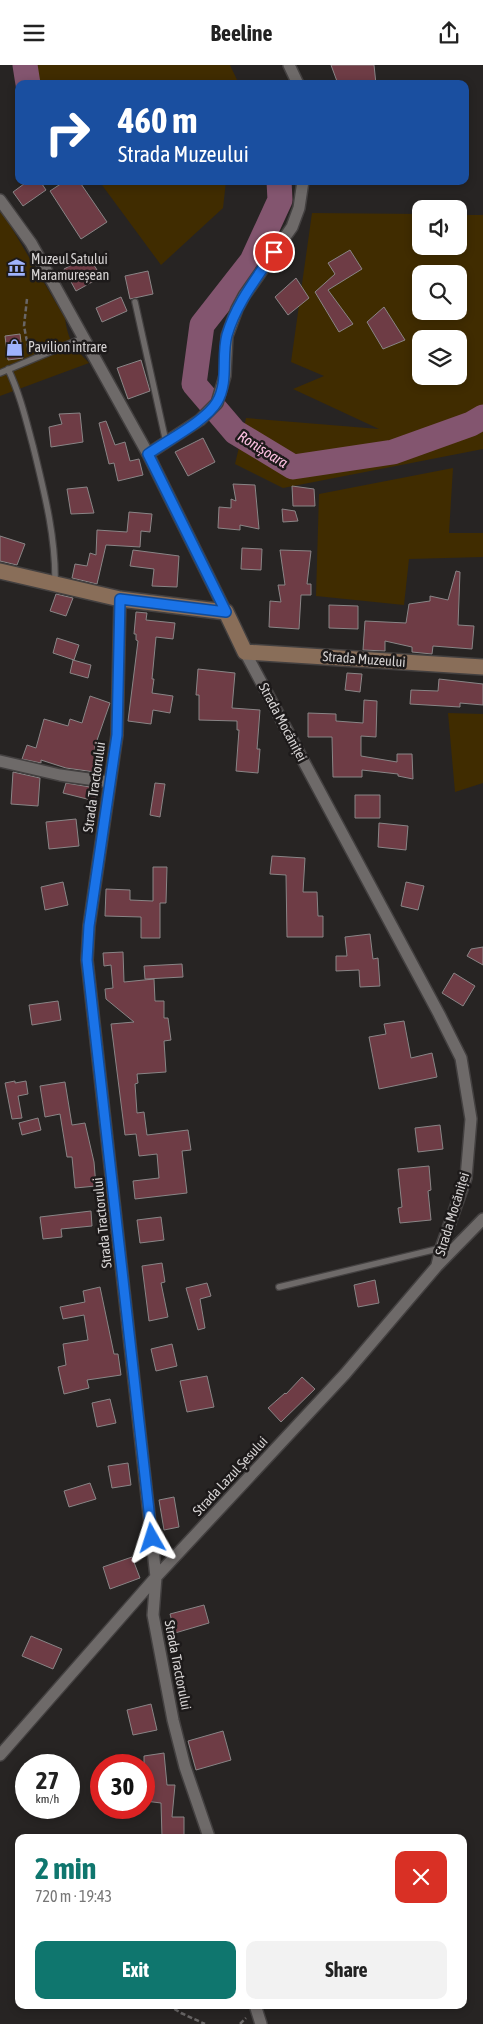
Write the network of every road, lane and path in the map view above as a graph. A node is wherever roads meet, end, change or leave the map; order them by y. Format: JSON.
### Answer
{"nodes":[{"id":1,"x":289,"y":65,"type":"edge"},
{"id":2,"x":296,"y":80,"type":"edge"},
{"id":3,"x":302,"y":185,"type":"edge"},
{"id":4,"x":0,"y":199,"type":"edge"},
{"id":5,"x":27,"y":299,"type":"dead end"},
{"id":6,"x":135,"y":302,"type":"dead end"},
{"id":7,"x":83,"y":338,"type":"junction"},
{"id":8,"x":30,"y":360,"type":"junction"},
{"id":9,"x":8,"y":369,"type":"junction"},
{"id":10,"x":0,"y":373,"type":"edge"},
{"id":11,"x":166,"y":442,"type":"junction"},
{"id":12,"x":148,"y":454,"type":"junction"},
{"id":13,"x":0,"y":571,"type":"edge"},
{"id":14,"x":55,"y":585,"type":"junction"},
{"id":15,"x":120,"y":599,"type":"junction"},
{"id":16,"x":226,"y":612,"type":"junction"},
{"id":17,"x":246,"y":652,"type":"junction"},
{"id":18,"x":483,"y":667,"type":"edge"},
{"id":19,"x":0,"y":761,"type":"edge"},
{"id":20,"x":110,"y":782,"type":"junction"},
{"id":21,"x":483,"y":1219,"type":"edge"},
{"id":22,"x":441,"y":1248,"type":"junction"},
{"id":23,"x":437,"y":1266,"type":"junction"},
{"id":24,"x":279,"y":1287,"type":"dead end"},
{"id":25,"x":156,"y":1577,"type":"junction"},
{"id":26,"x":0,"y":1755,"type":"edge"},
{"id":27,"x":208,"y":1834,"type":"edge"},
{"id":28,"x":174,"y":2009,"type":"edge"},
{"id":29,"x":256,"y":2009,"type":"edge"},
{"id":30,"x":204,"y":2024,"type":"edge"},
{"id":31,"x":261,"y":2024,"type":"edge"}],
"edges":[{"from":1,"to":2,"type":"street"},
{"from":3,"to":11,"type":"street"},
{"from":4,"to":7,"type":"street","name":"Strada Mocăniței"},
{"from":5,"to":8,"type":"path"},
{"from":6,"to":11,"type":"lane"},
{"from":7,"to":8,"type":"lane"},
{"from":7,"to":12,"type":"street","name":"Strada Mocăniței"},
{"from":8,"to":9,"type":"lane"},
{"from":9,"to":10,"type":"lane"},
{"from":9,"to":14,"type":"lane"},
{"from":11,"to":12,"type":"street"},
{"from":12,"to":16,"type":"street","name":"Strada Mocăniței"},
{"from":13,"to":14,"type":"street"},
{"from":14,"to":15,"type":"street"},
{"from":15,"to":16,"type":"street"},
{"from":15,"to":20,"type":"street","name":"Strada Tractorului"},
{"from":16,"to":17,"type":"street","name":"Strada Mocăniței"},
{"from":17,"to":18,"type":"street","name":"Strada Muzeului"},
{"from":17,"to":22,"type":"street","name":"Strada Mocăniței"},
{"from":19,"to":20,"type":"street"},
{"from":20,"to":25,"type":"street","name":"Strada Tractorului"},
{"from":21,"to":23,"type":"street","name":"Strada Lazul Șesului"},
{"from":22,"to":23,"type":"street","name":"Strada Mocăniței"},
{"from":22,"to":24,"type":"lane"},
{"from":23,"to":25,"type":"street","name":"Strada Lazul Șesului"},
{"from":25,"to":26,"type":"street","name":"Strada Lazul Șesului"},
{"from":25,"to":27,"type":"street","name":"Strada Tractorului"},
{"from":28,"to":30,"type":"path"},
{"from":29,"to":31,"type":"street"}]}
